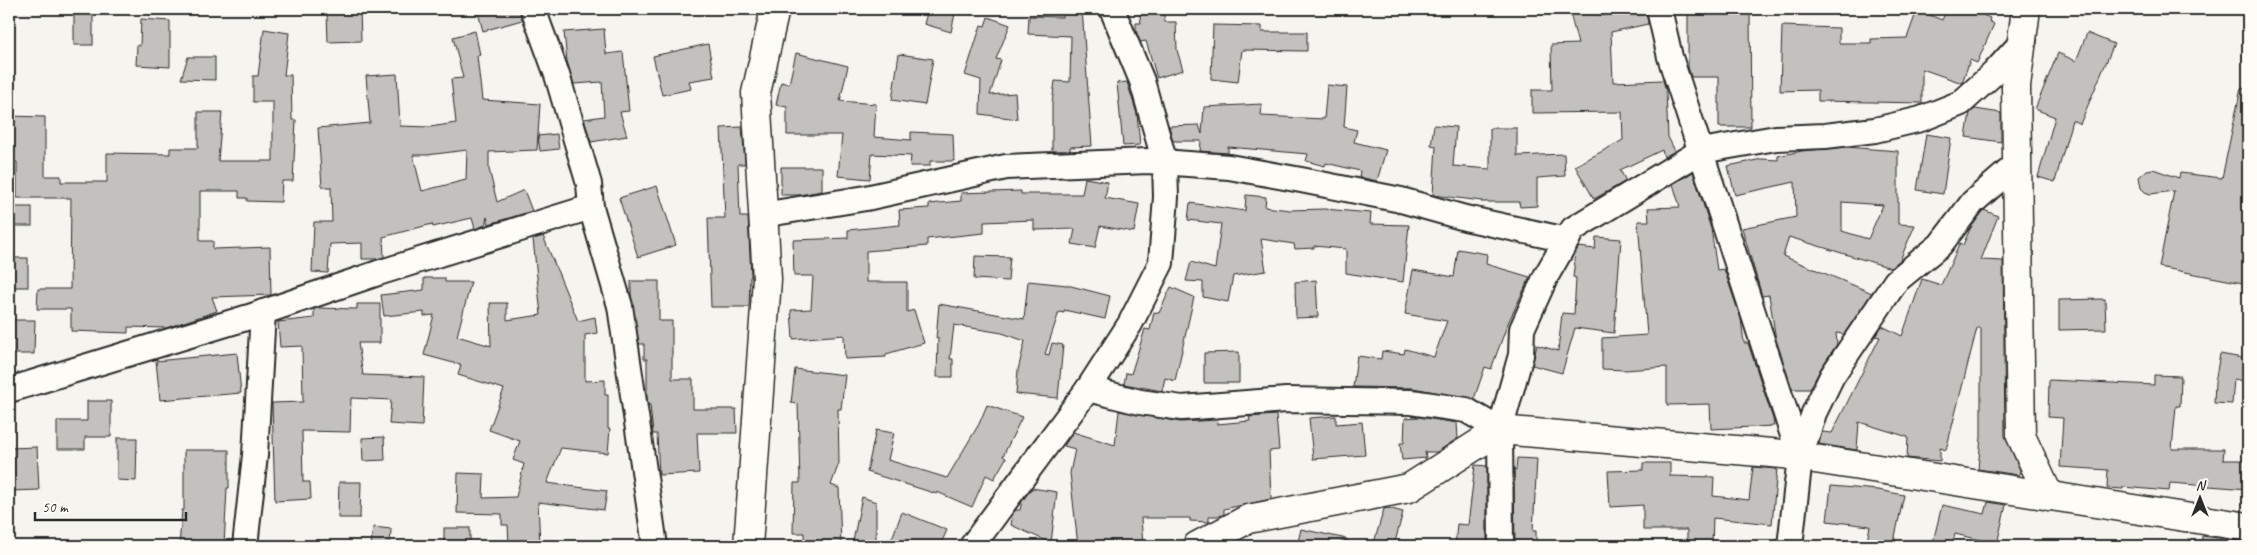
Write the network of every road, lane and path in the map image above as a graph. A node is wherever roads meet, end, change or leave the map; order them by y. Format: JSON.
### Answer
{"nodes":[{"id":1,"x":533,"y":9,"type":"edge"},
{"id":2,"x":775,"y":9,"type":"edge"},
{"id":3,"x":1112,"y":9,"type":"edge"},
{"id":4,"x":1659,"y":9,"type":"edge"},
{"id":5,"x":2026,"y":9,"type":"edge"},
{"id":6,"x":2024,"y":40,"type":"junction"},
{"id":7,"x":1701,"y":151,"type":"junction"},
{"id":8,"x":1165,"y":163,"type":"junction"},
{"id":9,"x":2018,"y":163,"type":"junction"},
{"id":10,"x":591,"y":207,"type":"junction"},
{"id":11,"x":762,"y":215,"type":"junction"},
{"id":12,"x":1567,"y":240,"type":"junction"},
{"id":13,"x":263,"y":312,"type":"junction"},
{"id":14,"x":1088,"y":389,"type":"junction"},
{"id":15,"x":9,"y":390,"type":"edge"},
{"id":16,"x":1500,"y":430,"type":"junction"},
{"id":17,"x":1800,"y":457,"type":"junction"},
{"id":18,"x":2049,"y":496,"type":"junction"},
{"id":19,"x":2248,"y":527,"type":"edge"},
{"id":20,"x":245,"y":546,"type":"edge"},
{"id":21,"x":655,"y":546,"type":"edge"},
{"id":22,"x":748,"y":546,"type":"edge"},
{"id":23,"x":972,"y":546,"type":"edge"},
{"id":24,"x":1197,"y":546,"type":"edge"},
{"id":25,"x":1502,"y":546,"type":"edge"},
{"id":26,"x":1790,"y":546,"type":"edge"}],
"edges":[{"from":1,"to":10,"type":"street"},
{"from":2,"to":11,"type":"street"},
{"from":3,"to":8,"type":"street"},
{"from":4,"to":7,"type":"street"},
{"from":5,"to":6,"type":"street"},
{"from":6,"to":7,"type":"street"},
{"from":6,"to":9,"type":"street"},
{"from":7,"to":12,"type":"street"},
{"from":7,"to":17,"type":"street"},
{"from":8,"to":11,"type":"street"},
{"from":8,"to":12,"type":"street"},
{"from":8,"to":14,"type":"street"},
{"from":9,"to":17,"type":"street"},
{"from":9,"to":18,"type":"street"},
{"from":10,"to":13,"type":"street"},
{"from":10,"to":21,"type":"street"},
{"from":11,"to":22,"type":"street"},
{"from":12,"to":16,"type":"street"},
{"from":13,"to":15,"type":"street"},
{"from":13,"to":20,"type":"street"},
{"from":14,"to":16,"type":"street"},
{"from":14,"to":23,"type":"street"},
{"from":16,"to":17,"type":"street"},
{"from":16,"to":24,"type":"street"},
{"from":16,"to":25,"type":"street"},
{"from":17,"to":18,"type":"street"},
{"from":17,"to":26,"type":"street"},
{"from":18,"to":19,"type":"street"}]}
